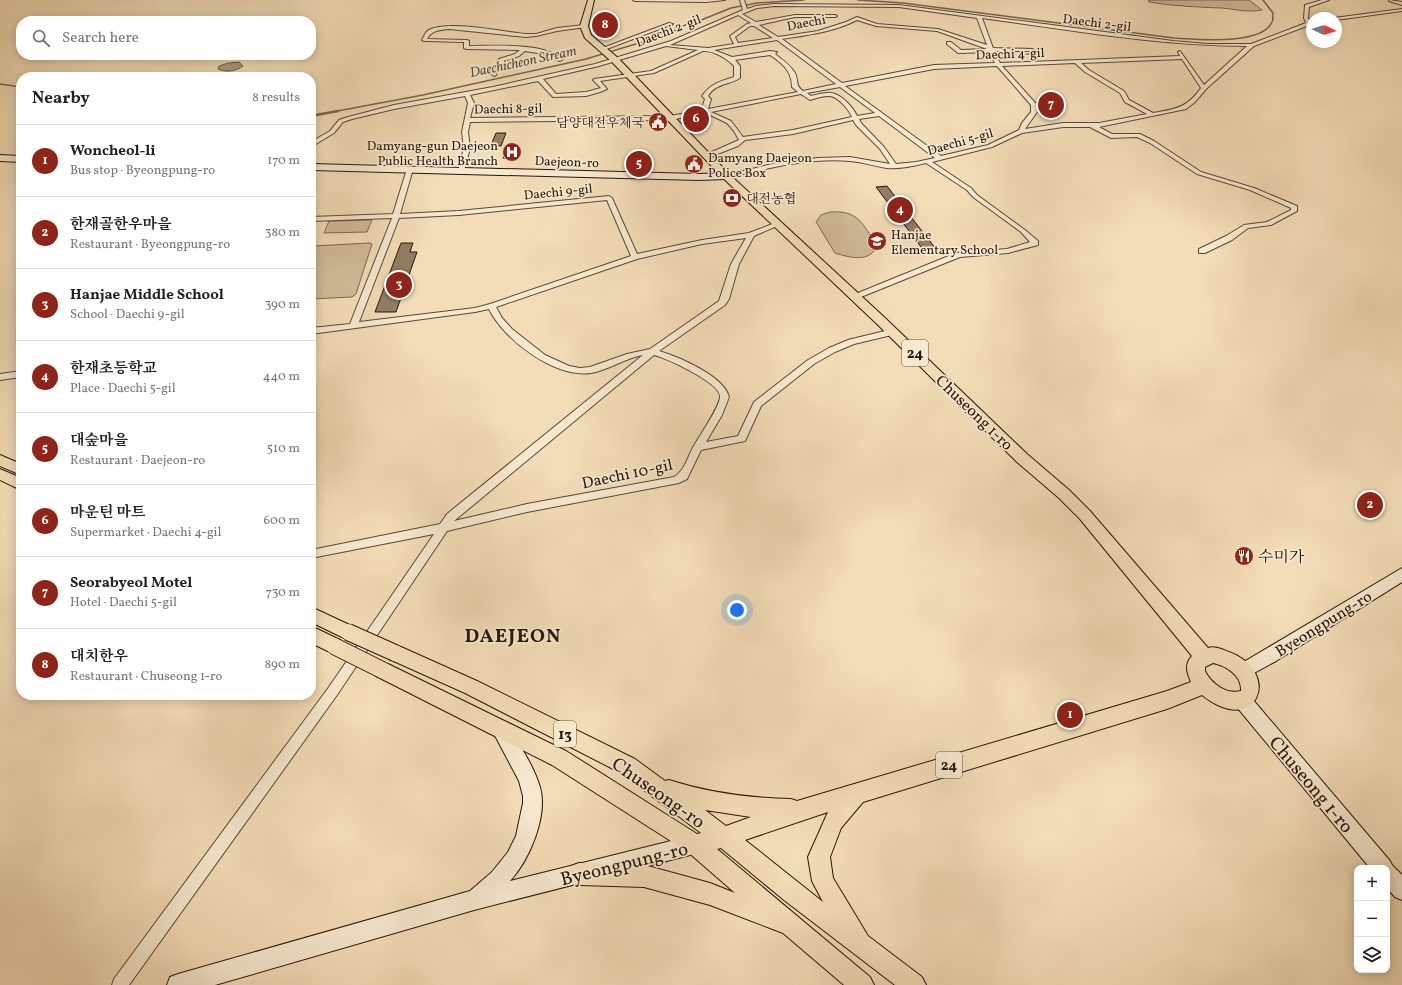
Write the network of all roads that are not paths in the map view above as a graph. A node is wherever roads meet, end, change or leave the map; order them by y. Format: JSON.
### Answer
{"nodes":[{"id":1,"x":591,"y":0,"type":"edge"},
{"id":2,"x":635,"y":0,"type":"edge"},
{"id":3,"x":724,"y":0,"type":"edge"},
{"id":4,"x":742,"y":0,"type":"edge"},
{"id":5,"x":1328,"y":0,"type":"edge"},
{"id":6,"x":1391,"y":0,"type":"edge"},
{"id":7,"x":1402,"y":4,"type":"edge"},
{"id":8,"x":745,"y":10,"type":"junction"},
{"id":9,"x":1402,"y":10,"type":"edge"},
{"id":10,"x":1308,"y":12,"type":"edge"},
{"id":11,"x":738,"y":13,"type":"junction"},
{"id":12,"x":835,"y":16,"type":"dead end"},
{"id":13,"x":979,"y":17,"type":"junction"},
{"id":14,"x":1342,"y":18,"type":"edge"},
{"id":15,"x":670,"y":24,"type":"dead end"},
{"id":16,"x":755,"y":24,"type":"junction"},
{"id":17,"x":1306,"y":24,"type":"edge"},
{"id":18,"x":584,"y":26,"type":"junction"},
{"id":19,"x":777,"y":38,"type":"junction"},
{"id":20,"x":949,"y":42,"type":"dead end"},
{"id":21,"x":1173,"y":42,"type":"junction"},
{"id":22,"x":737,"y":44,"type":"junction"},
{"id":23,"x":1252,"y":45,"type":"junction"},
{"id":24,"x":660,"y":46,"type":"junction"},
{"id":25,"x":602,"y":49,"type":"junction"},
{"id":26,"x":708,"y":49,"type":"junction"},
{"id":27,"x":523,"y":50,"type":"junction"},
{"id":28,"x":991,"y":50,"type":"junction"},
{"id":29,"x":1032,"y":50,"type":"dead end"},
{"id":30,"x":786,"y":51,"type":"dead end"},
{"id":31,"x":793,"y":51,"type":"junction"},
{"id":32,"x":778,"y":52,"type":"dead end"},
{"id":33,"x":770,"y":53,"type":"junction"},
{"id":34,"x":1183,"y":57,"type":"junction"},
{"id":35,"x":560,"y":59,"type":"dead end"},
{"id":36,"x":731,"y":59,"type":"junction"},
{"id":37,"x":615,"y":60,"type":"junction"},
{"id":38,"x":1076,"y":61,"type":"junction"},
{"id":39,"x":998,"y":64,"type":"junction"},
{"id":40,"x":494,"y":74,"type":"dead end"},
{"id":41,"x":630,"y":76,"type":"junction"},
{"id":42,"x":540,"y":79,"type":"junction"},
{"id":43,"x":840,"y":84,"type":"junction"},
{"id":44,"x":1204,"y":88,"type":"junction"},
{"id":45,"x":800,"y":92,"type":"junction"},
{"id":46,"x":467,"y":94,"type":"junction"},
{"id":47,"x":706,"y":111,"type":"junction"},
{"id":48,"x":880,"y":114,"type":"junction"},
{"id":49,"x":1152,"y":115,"type":"junction"},
{"id":50,"x":856,"y":117,"type":"junction"},
{"id":51,"x":670,"y":118,"type":"junction"},
{"id":52,"x":467,"y":120,"type":"junction"},
{"id":53,"x":1091,"y":125,"type":"junction"},
{"id":54,"x":1021,"y":131,"type":"junction"},
{"id":55,"x":741,"y":139,"type":"junction"},
{"id":56,"x":316,"y":142,"type":"edge"},
{"id":57,"x":707,"y":156,"type":"junction"},
{"id":58,"x":0,"y":158,"type":"edge"},
{"id":59,"x":16,"y":158,"type":"edge"},
{"id":60,"x":941,"y":158,"type":"junction"},
{"id":61,"x":928,"y":162,"type":"junction"},
{"id":62,"x":895,"y":166,"type":"junction"},
{"id":63,"x":316,"y":167,"type":"edge"},
{"id":64,"x":410,"y":169,"type":"junction"},
{"id":65,"x":461,"y":171,"type":"junction"},
{"id":66,"x":726,"y":176,"type":"junction"},
{"id":67,"x":396,"y":216,"type":"junction"},
{"id":68,"x":316,"y":219,"type":"edge"},
{"id":69,"x":777,"y":224,"type":"junction"},
{"id":70,"x":750,"y":235,"type":"junction"},
{"id":71,"x":1202,"y":251,"type":"dead end"},
{"id":72,"x":635,"y":257,"type":"junction"},
{"id":73,"x":856,"y":297,"type":"junction"},
{"id":74,"x":492,"y":306,"type":"junction"},
{"id":75,"x":354,"y":324,"type":"junction"},
{"id":76,"x":316,"y":329,"type":"edge"},
{"id":77,"x":893,"y":332,"type":"junction"},
{"id":78,"x":652,"y":352,"type":"junction"},
{"id":79,"x":16,"y":375,"type":"edge"},
{"id":80,"x":0,"y":377,"type":"edge"},
{"id":81,"x":698,"y":447,"type":"junction"},
{"id":82,"x":0,"y":460,"type":"edge"},
{"id":83,"x":16,"y":468,"type":"edge"},
{"id":84,"x":0,"y":474,"type":"edge"},
{"id":85,"x":16,"y":482,"type":"edge"},
{"id":86,"x":443,"y":528,"type":"junction"},
{"id":87,"x":316,"y":553,"type":"edge"},
{"id":88,"x":1402,"y":574,"type":"edge"},
{"id":89,"x":316,"y":616,"type":"edge"},
{"id":90,"x":316,"y":637,"type":"edge"},
{"id":91,"x":1204,"y":657,"type":"junction"},
{"id":92,"x":1243,"y":671,"type":"junction"},
{"id":93,"x":1203,"y":686,"type":"junction"},
{"id":94,"x":1242,"y":700,"type":"junction"},
{"id":95,"x":500,"y":728,"type":"junction"},
{"id":96,"x":652,"y":784,"type":"junction"},
{"id":97,"x":858,"y":794,"type":"junction"},
{"id":98,"x":804,"y":809,"type":"junction"},
{"id":99,"x":724,"y":836,"type":"junction"},
{"id":100,"x":695,"y":845,"type":"junction"},
{"id":101,"x":1380,"y":865,"type":"edge"},
{"id":102,"x":579,"y":874,"type":"junction"},
{"id":103,"x":1390,"y":876,"type":"edge"},
{"id":104,"x":1402,"y":890,"type":"edge"},
{"id":105,"x":474,"y":900,"type":"junction"},
{"id":106,"x":794,"y":926,"type":"junction"},
{"id":107,"x":862,"y":946,"type":"junction"},
{"id":108,"x":120,"y":985,"type":"edge"},
{"id":109,"x":178,"y":985,"type":"edge"},
{"id":110,"x":862,"y":985,"type":"edge"},
{"id":111,"x":914,"y":985,"type":"edge"}],
"edges":[{"from":1,"to":18,"type":"main road"},
{"from":2,"to":3,"type":"street"},
{"from":4,"to":8,"type":"street"},
{"from":5,"to":10,"type":"street"},
{"from":6,"to":7,"type":"street"},
{"from":8,"to":11,"type":"street","name":"Daechi 2-gil"},
{"from":8,"to":13,"type":"street","name":"Daechi 2-gil"},
{"from":9,"to":14,"type":"street"},
{"from":11,"to":16,"type":"street"},
{"from":11,"to":24,"type":"street","name":"Daechi 2-gil"},
{"from":12,"to":16,"type":"street"},
{"from":13,"to":21,"type":"street","name":"Daechi 2-gil"},
{"from":13,"to":28,"type":"street"},
{"from":15,"to":25,"type":"street"},
{"from":16,"to":19,"type":"street"},
{"from":16,"to":22,"type":"street"},
{"from":17,"to":23,"type":"street","name":"Daechi 5-gil"},
{"from":18,"to":25,"type":"main road","number":"24"},
{"from":18,"to":27,"type":"street"},
{"from":19,"to":22,"type":"street","name":"Daechi"},
{"from":19,"to":28,"type":"street","name":"Daechi"},
{"from":19,"to":31,"type":"street"},
{"from":20,"to":28,"type":"street"},
{"from":21,"to":23,"type":"street","name":"Daechi 2-gil"},
{"from":21,"to":34,"type":"street"},
{"from":22,"to":26,"type":"street","name":"Daechi"},
{"from":23,"to":44,"type":"street","name":"Daechi 5-gil"},
{"from":24,"to":26,"type":"street"},
{"from":24,"to":37,"type":"street","name":"Daechi 2-gil"},
{"from":25,"to":37,"type":"main road","number":"24"},
{"from":26,"to":36,"type":"street"},
{"from":26,"to":41,"type":"street","name":"Daechi"},
{"from":27,"to":35,"type":"street"},
{"from":27,"to":40,"type":"street"},
{"from":28,"to":29,"type":"street","name":"Daechi"},
{"from":28,"to":39,"type":"street"},
{"from":30,"to":31,"type":"street"},
{"from":31,"to":43,"type":"street"},
{"from":32,"to":33,"type":"street"},
{"from":33,"to":36,"type":"street"},
{"from":33,"to":45,"type":"street"},
{"from":34,"to":38,"type":"street","name":"Daechi 4-gil"},
{"from":34,"to":44,"type":"street"},
{"from":36,"to":47,"type":"street"},
{"from":37,"to":41,"type":"main road","name":"Chuseong 1-ro","number":"24"},
{"from":37,"to":42,"type":"street","name":"Daechi 8-gil"},
{"from":38,"to":39,"type":"street","name":"Daechi 4-gil"},
{"from":38,"to":49,"type":"street"},
{"from":39,"to":43,"type":"street","name":"Daechi 4-gil"},
{"from":39,"to":54,"type":"street"},
{"from":41,"to":42,"type":"street","name":"Daechi"},
{"from":41,"to":51,"type":"main road","name":"Chuseong 1-ro","number":"24"},
{"from":42,"to":46,"type":"street","name":"Daechi 8-gil"},
{"from":43,"to":45,"type":"street","name":"Daechi 4-gil"},
{"from":43,"to":48,"type":"street"},
{"from":44,"to":49,"type":"street","name":"Daechi 5-gil"},
{"from":45,"to":47,"type":"street","name":"Daechi 4-gil"},
{"from":45,"to":50,"type":"street"},
{"from":46,"to":52,"type":"street","name":"Daechi 8-gil"},
{"from":46,"to":56,"type":"street","name":"Daechi 8-gil"},
{"from":47,"to":51,"type":"street","name":"Daechi 4-gil"},
{"from":47,"to":55,"type":"street"},
{"from":48,"to":50,"type":"street"},
{"from":48,"to":60,"type":"street"},
{"from":49,"to":53,"type":"street","name":"Daechi 5-gil"},
{"from":50,"to":55,"type":"street"},
{"from":50,"to":62,"type":"street"},
{"from":51,"to":52,"type":"street","name":"Daechi 8-gil"},
{"from":51,"to":57,"type":"main road","name":"Chuseong 1-ro","number":"24"},
{"from":52,"to":65,"type":"street","name":"Daechi 8-gil"},
{"from":53,"to":54,"type":"street","name":"Daechi 5-gil"},
{"from":53,"to":71,"type":"street"},
{"from":54,"to":60,"type":"street","name":"Daechi 5-gil"},
{"from":55,"to":57,"type":"street"},
{"from":57,"to":66,"type":"main road","name":"Chuseong 1-ro","number":"24"},
{"from":58,"to":59,"type":"street"},
{"from":60,"to":61,"type":"street","name":"Daechi 5-gil"},
{"from":61,"to":62,"type":"street","name":"Daechi 5-gil"},
{"from":61,"to":73,"type":"street"},
{"from":62,"to":66,"type":"street","name":"Daechi 5-gil"},
{"from":63,"to":64,"type":"street","name":"Daejeon-ro"},
{"from":64,"to":65,"type":"street","name":"Daejeon-ro"},
{"from":64,"to":67,"type":"street"},
{"from":65,"to":66,"type":"street","name":"Daejeon-ro"},
{"from":66,"to":69,"type":"main road","name":"Chuseong 1-ro","number":"24"},
{"from":67,"to":68,"type":"street"},
{"from":67,"to":72,"type":"street","name":"Daechi 9-gil"},
{"from":67,"to":75,"type":"street"},
{"from":69,"to":70,"type":"street"},
{"from":69,"to":73,"type":"main road","name":"Chuseong 1-ro","number":"24"},
{"from":70,"to":72,"type":"street"},
{"from":70,"to":78,"type":"street"},
{"from":72,"to":74,"type":"street"},
{"from":73,"to":77,"type":"main road","name":"Chuseong 1-ro","number":"24"},
{"from":74,"to":75,"type":"street"},
{"from":74,"to":78,"type":"street"},
{"from":75,"to":76,"type":"street"},
{"from":77,"to":81,"type":"street"},
{"from":77,"to":91,"type":"main road","name":"Chuseong 1-ro","number":"24"},
{"from":78,"to":81,"type":"street","name":"Daechi 10-gil"},
{"from":78,"to":86,"type":"street"},
{"from":79,"to":80,"type":"street"},
{"from":81,"to":86,"type":"street","name":"Daechi 10-gil"},
{"from":82,"to":83,"type":"main road"},
{"from":84,"to":85,"type":"main road"},
{"from":86,"to":87,"type":"street","name":"Daechi 10-gil"},
{"from":86,"to":108,"type":"street"},
{"from":88,"to":92,"type":"street","name":"Byeongpung-ro"},
{"from":89,"to":96,"type":"main road","name":"Chuseong-ro","number":"13","bridge":true},
{"from":90,"to":95,"type":"main road","name":"Chuseong-ro","number":"13","bridge":true},
{"from":91,"to":92,"type":"main road"},
{"from":91,"to":93,"type":"main road"},
{"from":92,"to":94,"type":"main road"},
{"from":93,"to":94,"type":"main road"},
{"from":93,"to":97,"type":"main road","name":"Byeongpung-ro","number":"24"},
{"from":94,"to":101,"type":"street","name":"Chuseong 1-ro"},
{"from":95,"to":100,"type":"main road","name":"Chuseong-ro","number":"13"},
{"from":95,"to":105,"type":"street"},
{"from":96,"to":98,"type":"main road","number":"13"},
{"from":96,"to":99,"type":"main road","name":"Chuseong-ro","number":"13"},
{"from":97,"to":98,"type":"main road","name":"Byeongpung-ro","number":"24"},
{"from":97,"to":107,"type":"main road"},
{"from":98,"to":99,"type":"main road","name":"Byeongpung-ro","number":"24"},
{"from":99,"to":100,"type":"main road","name":"Byeongpung-ro","number":"24"},
{"from":99,"to":107,"type":"main road","name":"Chuseong-ro","number":"13"},
{"from":100,"to":102,"type":"street","name":"Byeongpung-ro"},
{"from":100,"to":106,"type":"main road","name":"Chuseong-ro","number":"13"},
{"from":102,"to":105,"type":"street","name":"Byeongpung-ro"},
{"from":102,"to":106,"type":"main road"},
{"from":103,"to":104,"type":"street"},
{"from":105,"to":109,"type":"street","name":"Byeongpung-ro"},
{"from":106,"to":110,"type":"main road","name":"Chuseong-ro","number":"13"},
{"from":107,"to":111,"type":"main road","name":"Chuseong-ro","number":"13"}]}
